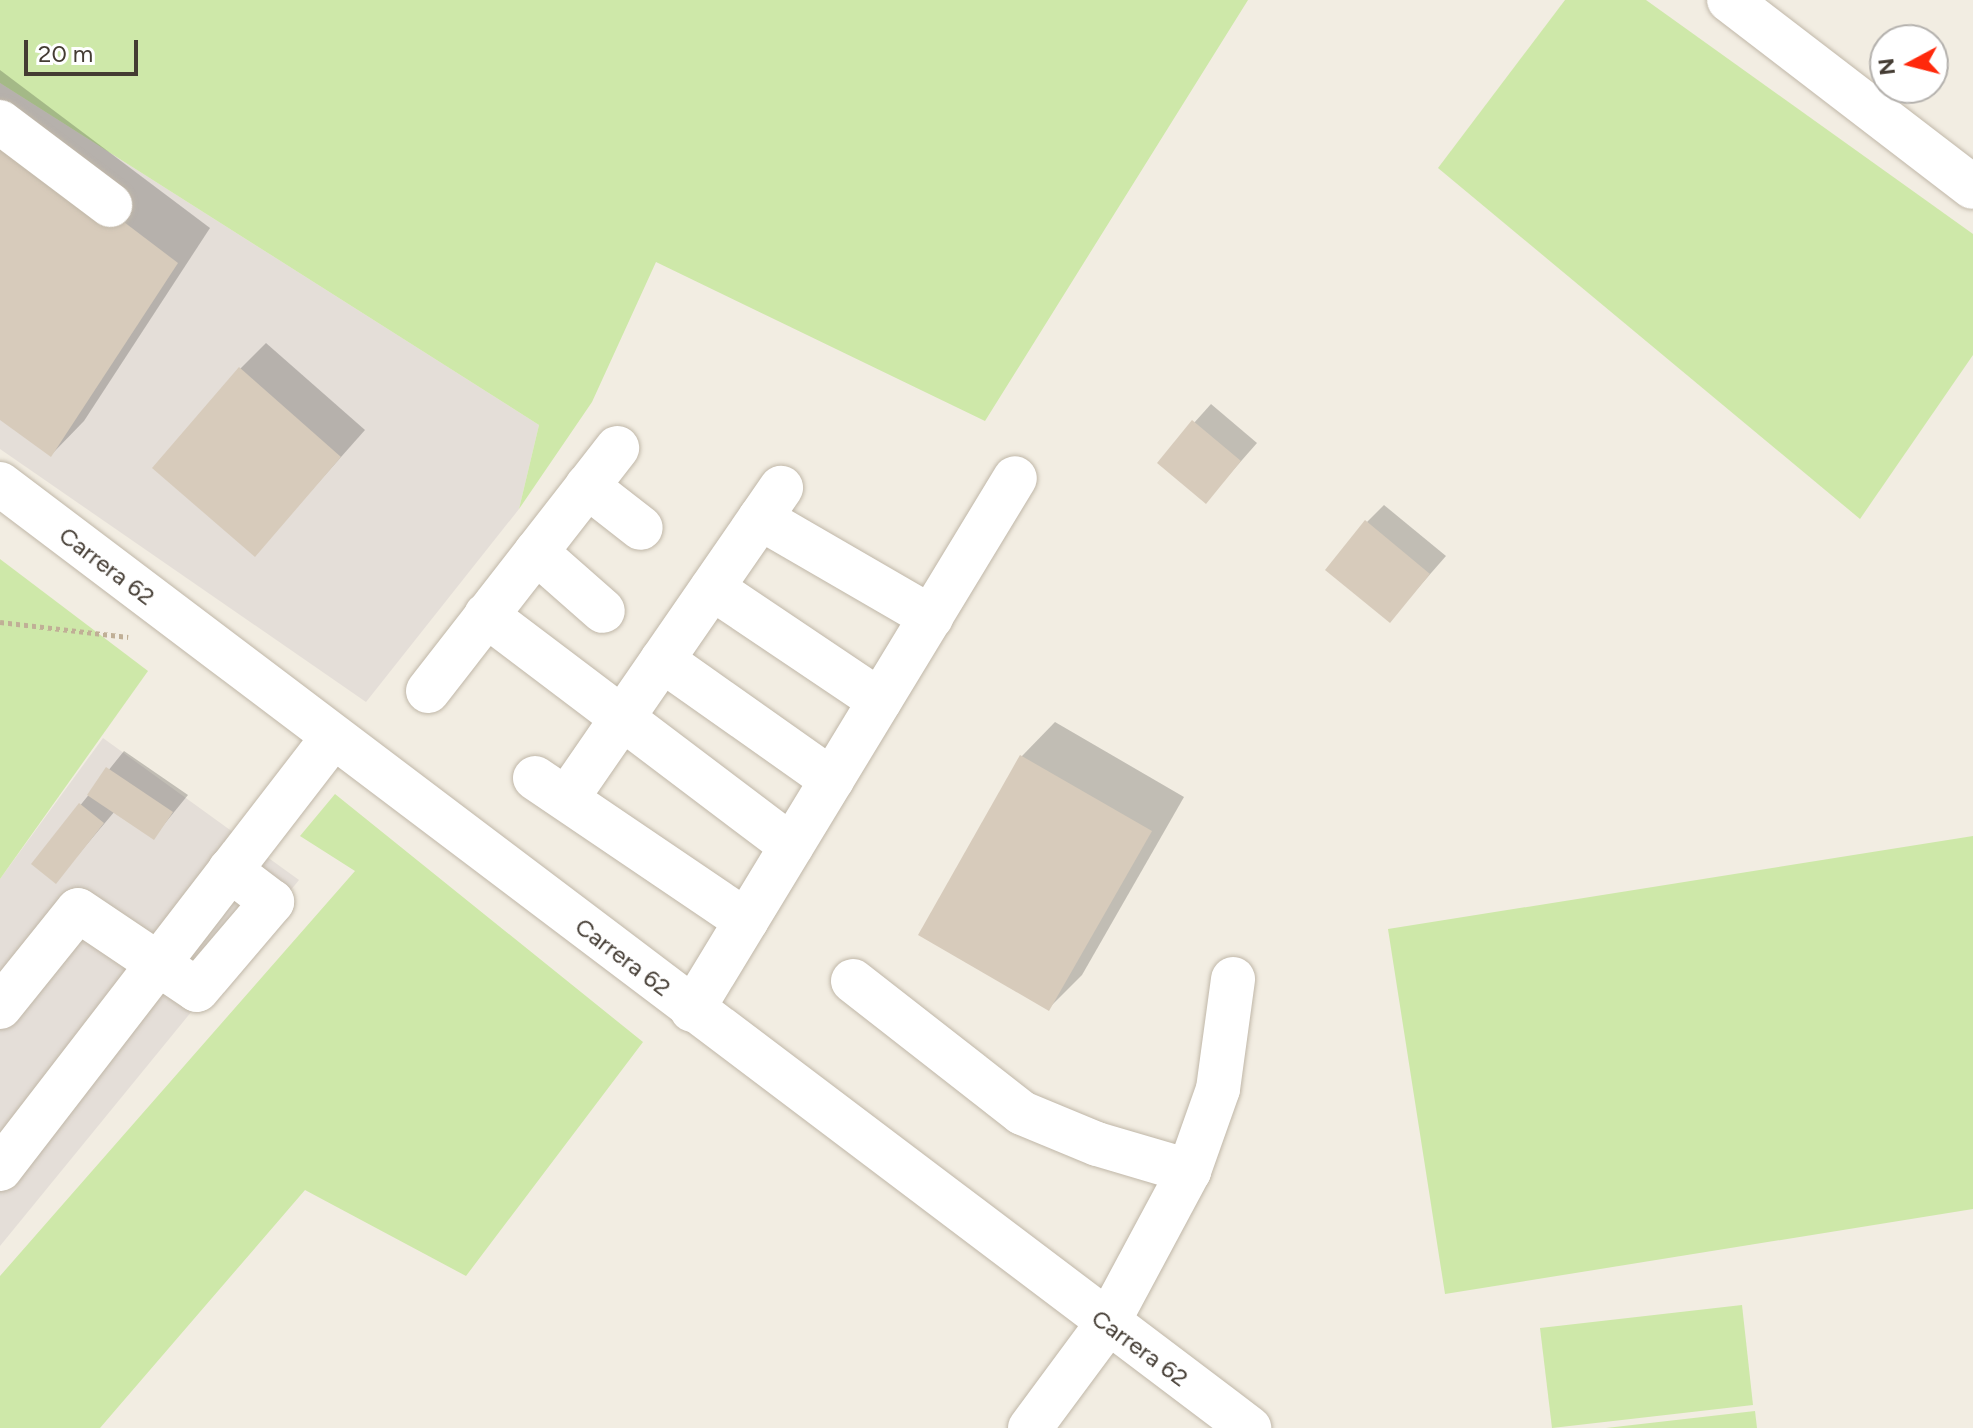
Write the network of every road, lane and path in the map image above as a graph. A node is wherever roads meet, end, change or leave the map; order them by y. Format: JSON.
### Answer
{"nodes":[{"id":1,"x":1729,"y":0,"type":"edge"},
{"id":2,"x":0,"y":122,"type":"edge"},
{"id":3,"x":1973,"y":187,"type":"edge"},
{"id":4,"x":110,"y":205,"type":"dead end"},
{"id":5,"x":617,"y":448,"type":"dead end"},
{"id":6,"x":1015,"y":478,"type":"dead end"},
{"id":7,"x":0,"y":484,"type":"edge"},
{"id":8,"x":587,"y":486,"type":"junction"},
{"id":9,"x":641,"y":528,"type":"dead end"},
{"id":10,"x":536,"y":552,"type":"junction"},
{"id":11,"x":712,"y":588,"type":"junction"},
{"id":12,"x":603,"y":611,"type":"dead end"},
{"id":13,"x":486,"y":615,"type":"junction"},
{"id":14,"x":931,"y":617,"type":"junction"},
{"id":15,"x":0,"y":622,"type":"edge"},
{"id":16,"x":128,"y":637,"type":"dead end"},
{"id":17,"x":662,"y":660,"type":"junction"},
{"id":18,"x":428,"y":691,"type":"dead end"},
{"id":19,"x":880,"y":701,"type":"junction"},
{"id":20,"x":622,"y":718,"type":"junction"},
{"id":21,"x":333,"y":737,"type":"junction"},
{"id":22,"x":832,"y":780,"type":"junction"},
{"id":23,"x":791,"y":846,"type":"junction"},
{"id":24,"x":746,"y":921,"type":"junction"},
{"id":25,"x":157,"y":964,"type":"junction"},
{"id":26,"x":1233,"y":979,"type":"dead end"},
{"id":27,"x":853,"y":981,"type":"dead end"},
{"id":28,"x":0,"y":1007,"type":"edge"},
{"id":29,"x":692,"y":1010,"type":"junction"},
{"id":30,"x":7,"y":1145,"type":"edge"},
{"id":31,"x":1189,"y":1171,"type":"junction"},
{"id":32,"x":1107,"y":1324,"type":"junction"},
{"id":33,"x":1030,"y":1428,"type":"edge"},
{"id":34,"x":1249,"y":1428,"type":"edge"}],
"edges":[{"from":1,"to":3,"type":"street"},
{"from":2,"to":4,"type":"street"},
{"from":5,"to":8,"type":"street"},
{"from":6,"to":14,"type":"street"},
{"from":7,"to":21,"type":"street","name":"Carrera 62"},
{"from":8,"to":9,"type":"street"},
{"from":8,"to":10,"type":"street"},
{"from":10,"to":12,"type":"street"},
{"from":10,"to":13,"type":"street"},
{"from":11,"to":14,"type":"street"},
{"from":11,"to":17,"type":"street"},
{"from":11,"to":19,"type":"street"},
{"from":13,"to":18,"type":"street"},
{"from":13,"to":20,"type":"street"},
{"from":14,"to":19,"type":"street"},
{"from":15,"to":16,"type":"path"},
{"from":17,"to":20,"type":"street"},
{"from":17,"to":22,"type":"street"},
{"from":19,"to":22,"type":"street"},
{"from":20,"to":23,"type":"street"},
{"from":20,"to":24,"type":"street"},
{"from":21,"to":25,"type":"street"},
{"from":21,"to":29,"type":"street","name":"Carrera 62"},
{"from":22,"to":23,"type":"street"},
{"from":23,"to":24,"type":"street"},
{"from":24,"to":29,"type":"street"},
{"from":25,"to":28,"type":"street"},
{"from":25,"to":30,"type":"street"},
{"from":26,"to":31,"type":"street"},
{"from":27,"to":31,"type":"street"},
{"from":29,"to":32,"type":"street","name":"Carrera 62"},
{"from":31,"to":32,"type":"street"},
{"from":32,"to":33,"type":"street"},
{"from":32,"to":34,"type":"street","name":"Carrera 62"}]}
